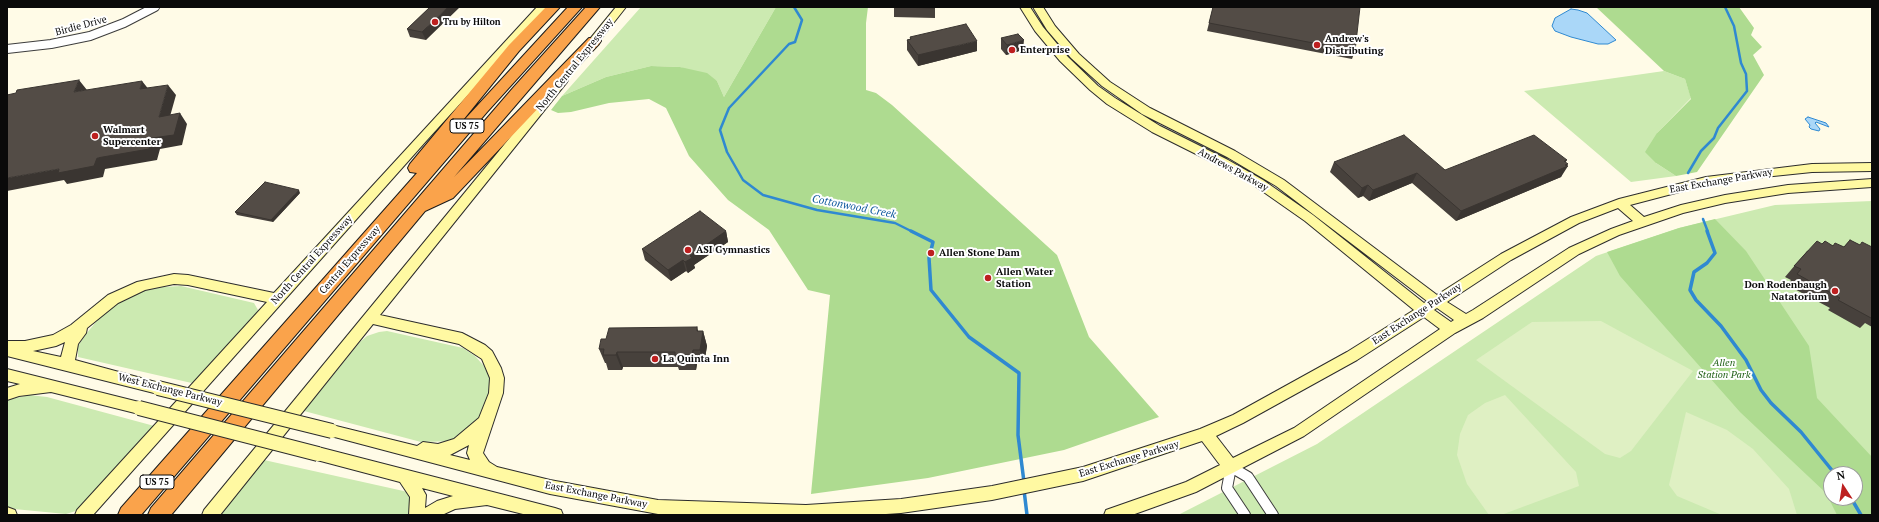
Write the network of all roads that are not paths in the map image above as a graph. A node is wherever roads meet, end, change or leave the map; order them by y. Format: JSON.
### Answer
{"nodes":[{"id":1,"x":155,"y":7,"type":"edge"},
{"id":2,"x":543,"y":7,"type":"edge"},
{"id":3,"x":553,"y":7,"type":"edge"},
{"id":4,"x":575,"y":7,"type":"edge"},
{"id":5,"x":593,"y":7,"type":"edge"},
{"id":6,"x":621,"y":7,"type":"edge"},
{"id":7,"x":1025,"y":7,"type":"edge"},
{"id":8,"x":1038,"y":7,"type":"edge"},
{"id":9,"x":594,"y":41,"type":"junction"},
{"id":10,"x":7,"y":49,"type":"edge"},
{"id":11,"x":1075,"y":56,"type":"junction"},
{"id":12,"x":1064,"y":59,"type":"junction"},
{"id":13,"x":1182,"y":137,"type":"junction"},
{"id":14,"x":1872,"y":167,"type":"edge"},
{"id":15,"x":1872,"y":183,"type":"edge"},
{"id":16,"x":1275,"y":187,"type":"junction"},
{"id":17,"x":1620,"y":203,"type":"junction"},
{"id":18,"x":417,"y":210,"type":"junction"},
{"id":19,"x":1642,"y":222,"type":"junction"},
{"id":20,"x":361,"y":248,"type":"junction"},
{"id":21,"x":277,"y":299,"type":"junction"},
{"id":22,"x":1438,"y":301,"type":"junction"},
{"id":23,"x":1424,"y":310,"type":"junction"},
{"id":24,"x":370,"y":318,"type":"junction"},
{"id":25,"x":87,"y":320,"type":"junction"},
{"id":26,"x":1464,"y":321,"type":"junction"},
{"id":27,"x":1450,"y":329,"type":"junction"},
{"id":28,"x":7,"y":347,"type":"edge"},
{"id":29,"x":7,"y":351,"type":"edge"},
{"id":30,"x":67,"y":364,"type":"junction"},
{"id":31,"x":7,"y":375,"type":"edge"},
{"id":32,"x":61,"y":388,"type":"junction"},
{"id":33,"x":7,"y":394,"type":"edge"},
{"id":34,"x":488,"y":415,"type":"junction"},
{"id":35,"x":332,"y":431,"type":"joint"},
{"id":36,"x":1205,"y":434,"type":"junction"},
{"id":37,"x":405,"y":449,"type":"junction"},
{"id":38,"x":1231,"y":467,"type":"junction"},
{"id":39,"x":405,"y":477,"type":"junction"},
{"id":40,"x":506,"y":477,"type":"junction"},
{"id":41,"x":491,"y":498,"type":"junction"},
{"id":42,"x":686,"y":512,"type":"edge"},
{"id":43,"x":866,"y":512,"type":"edge"},
{"id":44,"x":83,"y":515,"type":"edge"},
{"id":45,"x":128,"y":515,"type":"edge"},
{"id":46,"x":158,"y":515,"type":"edge"},
{"id":47,"x":210,"y":515,"type":"edge"},
{"id":48,"x":417,"y":515,"type":"edge"},
{"id":49,"x":428,"y":515,"type":"edge"},
{"id":50,"x":555,"y":515,"type":"edge"},
{"id":51,"x":1112,"y":515,"type":"edge"},
{"id":52,"x":1245,"y":515,"type":"edge"},
{"id":53,"x":1273,"y":515,"type":"edge"}],
"edges":[{"from":1,"to":10,"type":"street","name":"Birdie Drive"},
{"from":2,"to":21,"type":"main road","name":"North Central Expressway"},
{"from":3,"to":20,"type":"highway"},
{"from":4,"to":20,"type":"highway","name":"Central Expressway","number":"US 75"},
{"from":5,"to":18,"type":"highway","name":"Central Expressway","number":"US 75"},
{"from":6,"to":9,"type":"main road","name":"North Central Expressway"},
{"from":7,"to":12,"type":"main road","name":"Andrews Parkway"},
{"from":8,"to":11,"type":"main road","name":"Andrews Parkway"},
{"from":9,"to":18,"type":"highway"},
{"from":9,"to":24,"type":"main road","name":"North Central Expressway"},
{"from":11,"to":12,"type":"main road"},
{"from":11,"to":13,"type":"main road","name":"Andrews Parkway"},
{"from":12,"to":13,"type":"main road","name":"Andrews Parkway"},
{"from":13,"to":16,"type":"main road","name":"Andrews Parkway"},
{"from":14,"to":17,"type":"main road","name":"East Exchange Parkway"},
{"from":15,"to":19,"type":"main road","name":"East Exchange Parkway"},
{"from":16,"to":22,"type":"main road","name":"Andrews Parkway"},
{"from":16,"to":23,"type":"main road","name":"Andrews Parkway"},
{"from":17,"to":19,"type":"main road"},
{"from":17,"to":22,"type":"main road","name":"East Exchange Parkway"},
{"from":18,"to":46,"type":"highway","name":"Central Expressway","number":"US 75"},
{"from":19,"to":26,"type":"main road","name":"East Exchange Parkway"},
{"from":20,"to":45,"type":"highway","name":"Central Expressway","number":"US 75"},
{"from":21,"to":25,"type":"main road"},
{"from":21,"to":44,"type":"main road","name":"North Central Expressway"},
{"from":22,"to":23,"type":"main road","name":"East Exchange Parkway"},
{"from":22,"to":26,"type":"main road","name":"Andrews Parkway"},
{"from":23,"to":27,"type":"main road","name":"Andrews Parkway"},
{"from":23,"to":36,"type":"main road","name":"East Exchange Parkway"},
{"from":24,"to":34,"type":"main road"},
{"from":24,"to":47,"type":"main road","name":"North Central Expressway"},
{"from":25,"to":28,"type":"main road"},
{"from":25,"to":30,"type":"main road"},
{"from":26,"to":27,"type":"main road","name":"East Exchange Parkway"},
{"from":27,"to":38,"type":"main road","name":"East Exchange Parkway"},
{"from":29,"to":30,"type":"main road","name":"West Exchange Parkway"},
{"from":30,"to":35,"type":"main road","name":"West Exchange Parkway","bridge":true},
{"from":31,"to":32,"type":"main road"},
{"from":32,"to":33,"type":"main road"},
{"from":32,"to":39,"type":"main road","bridge":true},
{"from":34,"to":37,"type":"main road"},
{"from":34,"to":40,"type":"main road"},
{"from":35,"to":37,"type":"main road","name":"East Exchange Parkway"},
{"from":36,"to":38,"type":"main road"},
{"from":36,"to":43,"type":"main road","name":"East Exchange Parkway"},
{"from":37,"to":40,"type":"main road","name":"East Exchange Parkway"},
{"from":38,"to":51,"type":"main road","name":"East Exchange Parkway"},
{"from":38,"to":52,"type":"street"},
{"from":38,"to":53,"type":"street"},
{"from":39,"to":41,"type":"main road"},
{"from":39,"to":48,"type":"main road"},
{"from":40,"to":42,"type":"main road","name":"East Exchange Parkway"},
{"from":41,"to":49,"type":"main road"},
{"from":41,"to":50,"type":"main road"},
{"from":42,"to":43,"type":"main road","name":"East Exchange Parkway"}]}
